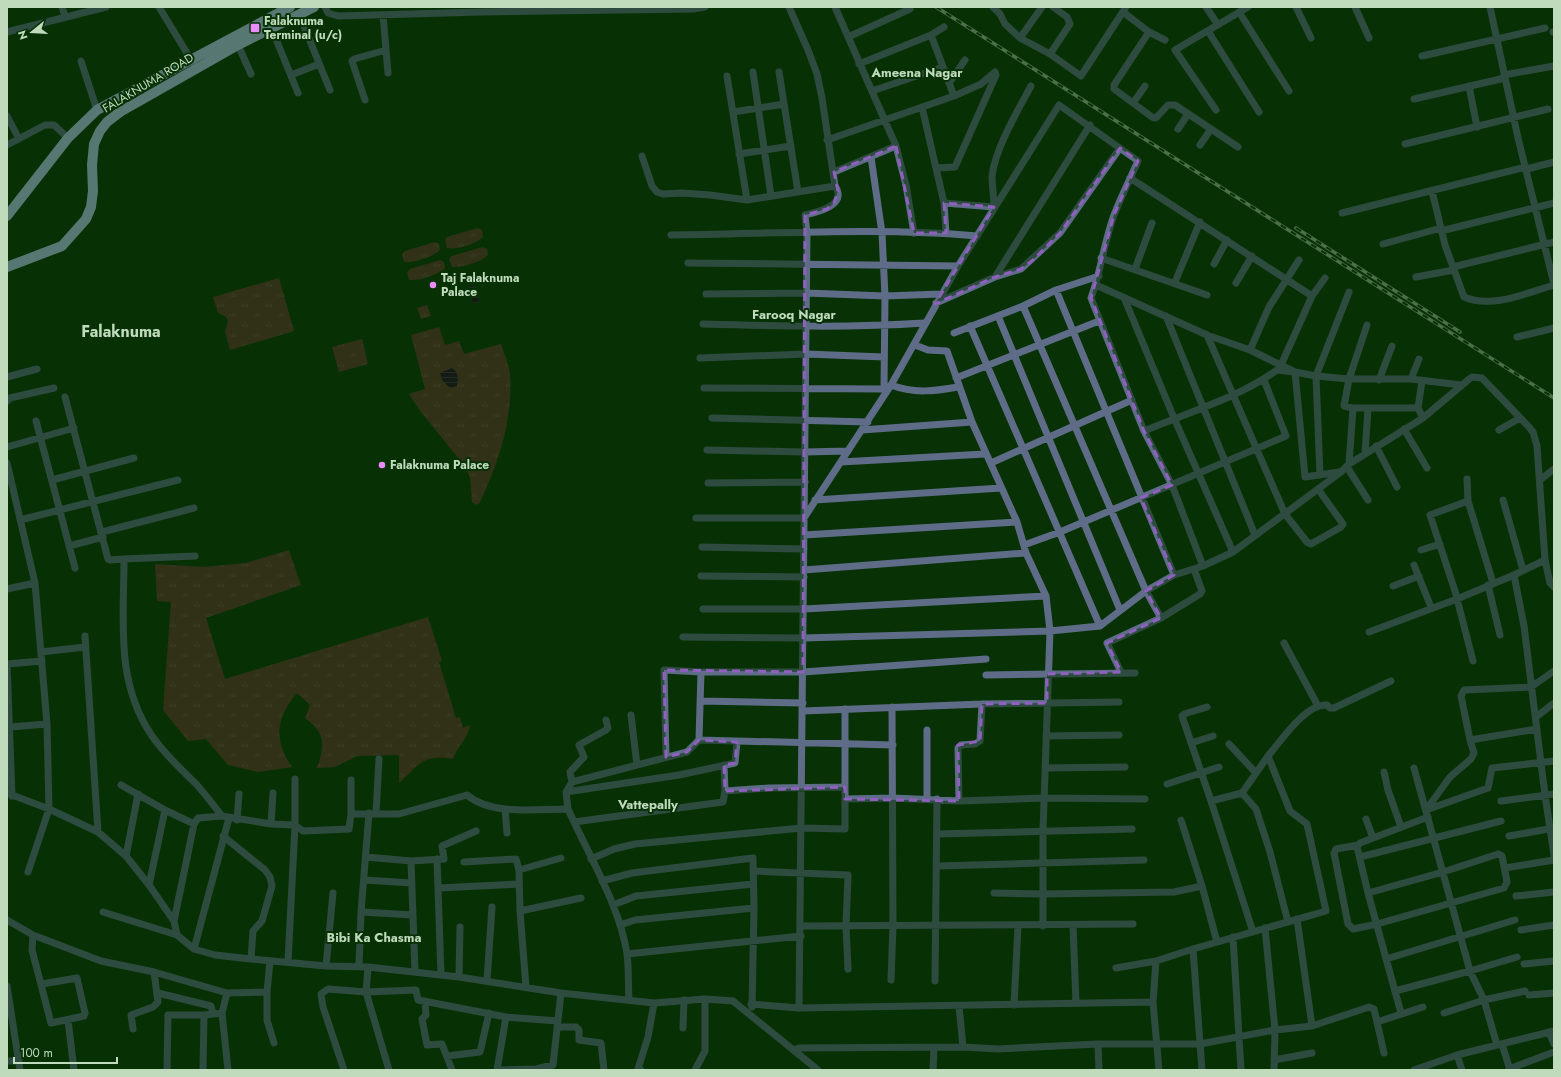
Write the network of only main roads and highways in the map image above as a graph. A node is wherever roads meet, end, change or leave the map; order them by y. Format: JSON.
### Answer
{"nodes":[{"id":1,"x":290,"y":7,"type":"edge"},
{"id":2,"x":314,"y":7,"type":"edge"},
{"id":3,"x":194,"y":65,"type":"junction"},
{"id":4,"x":7,"y":216,"type":"edge"},
{"id":5,"x":7,"y":267,"type":"edge"}],
"edges":[{"from":1,"to":3,"type":"highway","name":"FALAKNUMA ROAD"},
{"from":2,"to":3,"type":"highway","name":"FALAKNUMA ROAD"},
{"from":3,"to":4,"type":"highway","name":"FALAKNUMA ROAD"},
{"from":3,"to":5,"type":"highway","name":"FALAKNUMA ROAD"}]}
